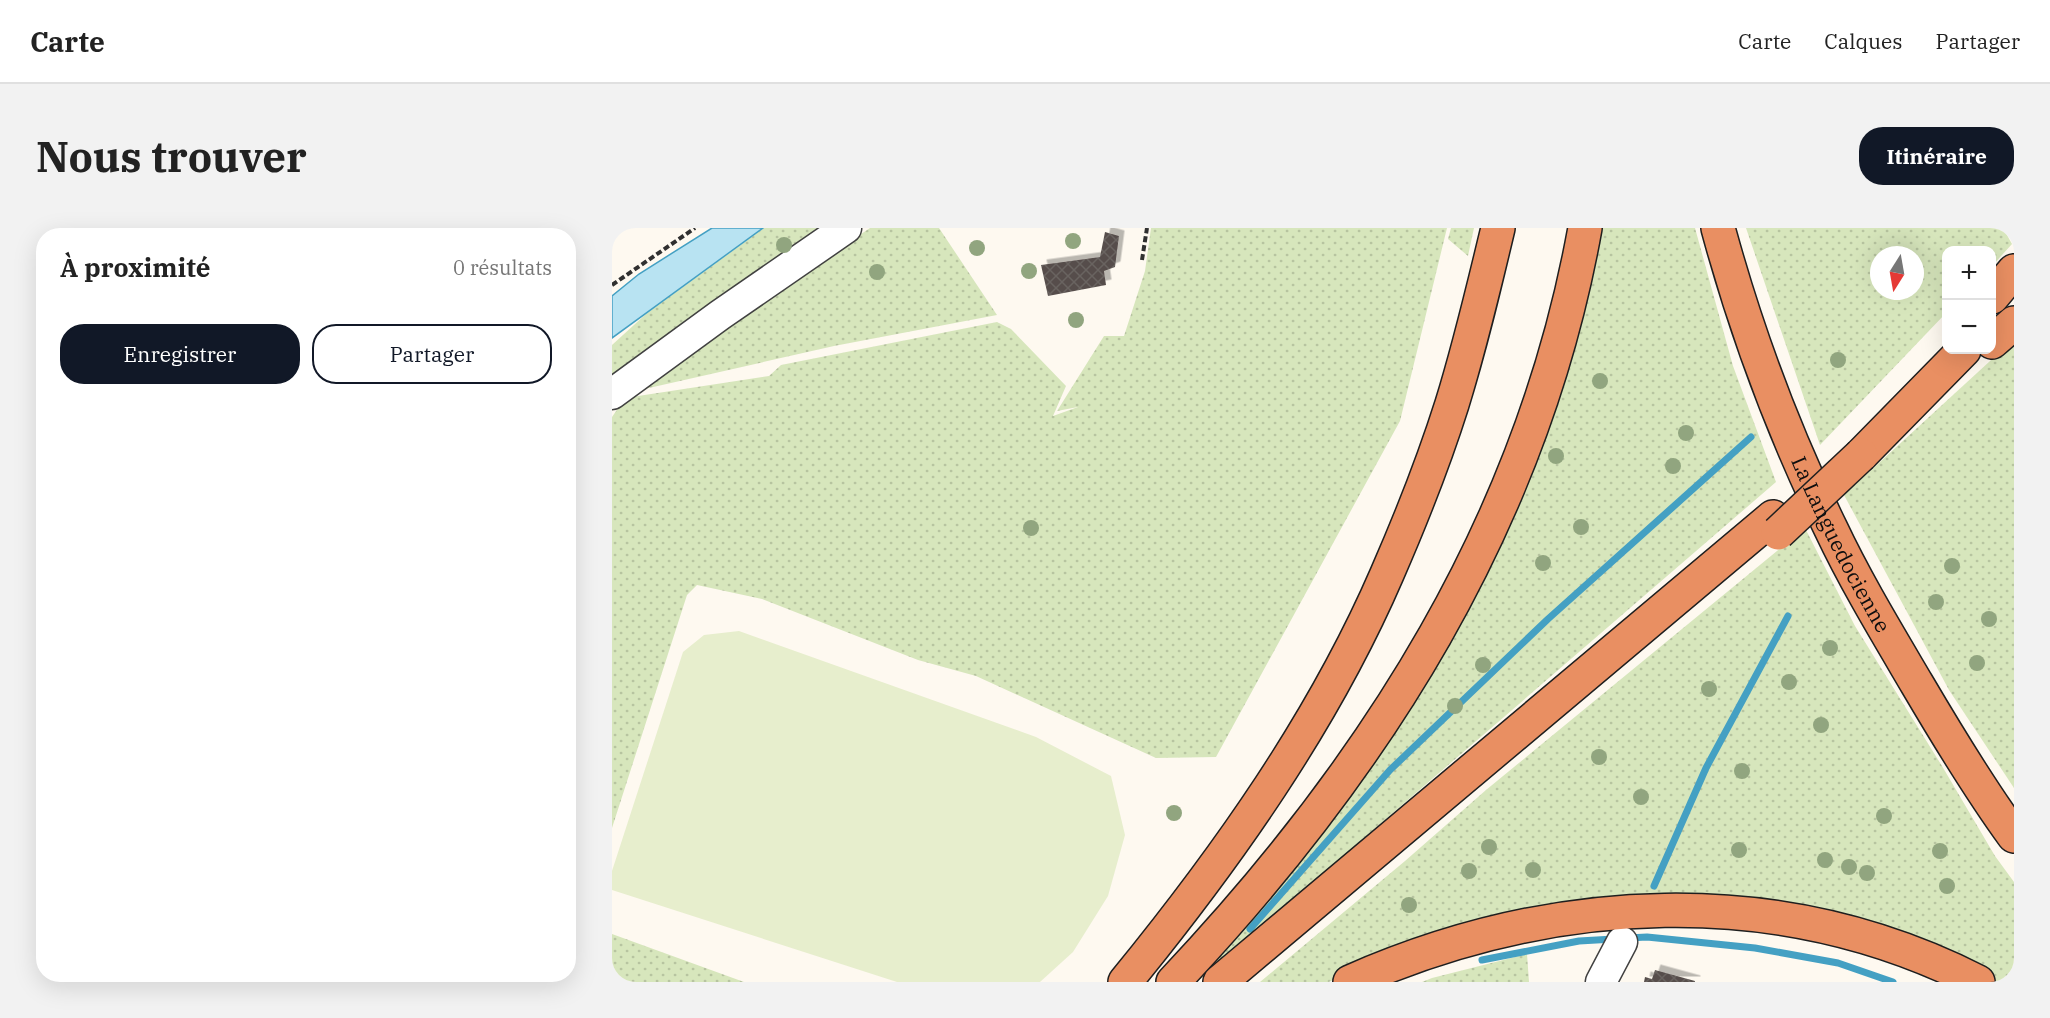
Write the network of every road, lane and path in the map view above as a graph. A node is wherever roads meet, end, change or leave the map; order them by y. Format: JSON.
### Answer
{"nodes":[{"id":1,"x":695,"y":228,"type":"edge"},
{"id":2,"x":846,"y":228,"type":"edge"},
{"id":3,"x":1147,"y":228,"type":"edge"},
{"id":4,"x":1498,"y":228,"type":"edge"},
{"id":5,"x":1586,"y":228,"type":"edge"},
{"id":6,"x":1718,"y":228,"type":"edge"},
{"id":7,"x":1142,"y":260,"type":"dead end"},
{"id":8,"x":612,"y":285,"type":"edge"},
{"id":9,"x":2006,"y":286,"type":"edge"},
{"id":10,"x":1996,"y":309,"type":"edge"},
{"id":11,"x":2014,"y":323,"type":"edge"},
{"id":12,"x":1996,"y":339,"type":"edge"},
{"id":13,"x":1942,"y":354,"type":"edge"},
{"id":14,"x":1960,"y":354,"type":"edge"},
{"id":15,"x":1978,"y":354,"type":"edge"},
{"id":16,"x":612,"y":394,"type":"edge"},
{"id":17,"x":1867,"y":444,"type":"junction"},
{"id":18,"x":1775,"y":525,"type":"junction"},
{"id":19,"x":2014,"y":836,"type":"edge"},
{"id":20,"x":1622,"y":942,"type":"dead end"},
{"id":21,"x":1125,"y":982,"type":"edge"},
{"id":22,"x":1173,"y":982,"type":"edge"},
{"id":23,"x":1220,"y":982,"type":"edge"},
{"id":24,"x":1243,"y":982,"type":"edge"},
{"id":25,"x":1350,"y":982,"type":"edge"},
{"id":26,"x":1601,"y":982,"type":"edge"},
{"id":27,"x":1978,"y":982,"type":"edge"}],
"edges":[{"from":1,"to":8,"type":"path"},
{"from":2,"to":16,"type":"street"},
{"from":3,"to":7,"type":"path"},
{"from":4,"to":21,"type":"highway"},
{"from":5,"to":22,"type":"highway"},
{"from":6,"to":19,"type":"highway","name":"La Languedocienne"},
{"from":9,"to":10,"type":"highway"},
{"from":11,"to":12,"type":"highway"},
{"from":13,"to":17,"type":"highway"},
{"from":14,"to":17,"type":"highway"},
{"from":15,"to":17,"type":"highway"},
{"from":17,"to":18,"type":"highway","bridge":true},
{"from":18,"to":23,"type":"highway"},
{"from":18,"to":24,"type":"highway"},
{"from":20,"to":26,"type":"street"},
{"from":25,"to":27,"type":"highway"}]}
